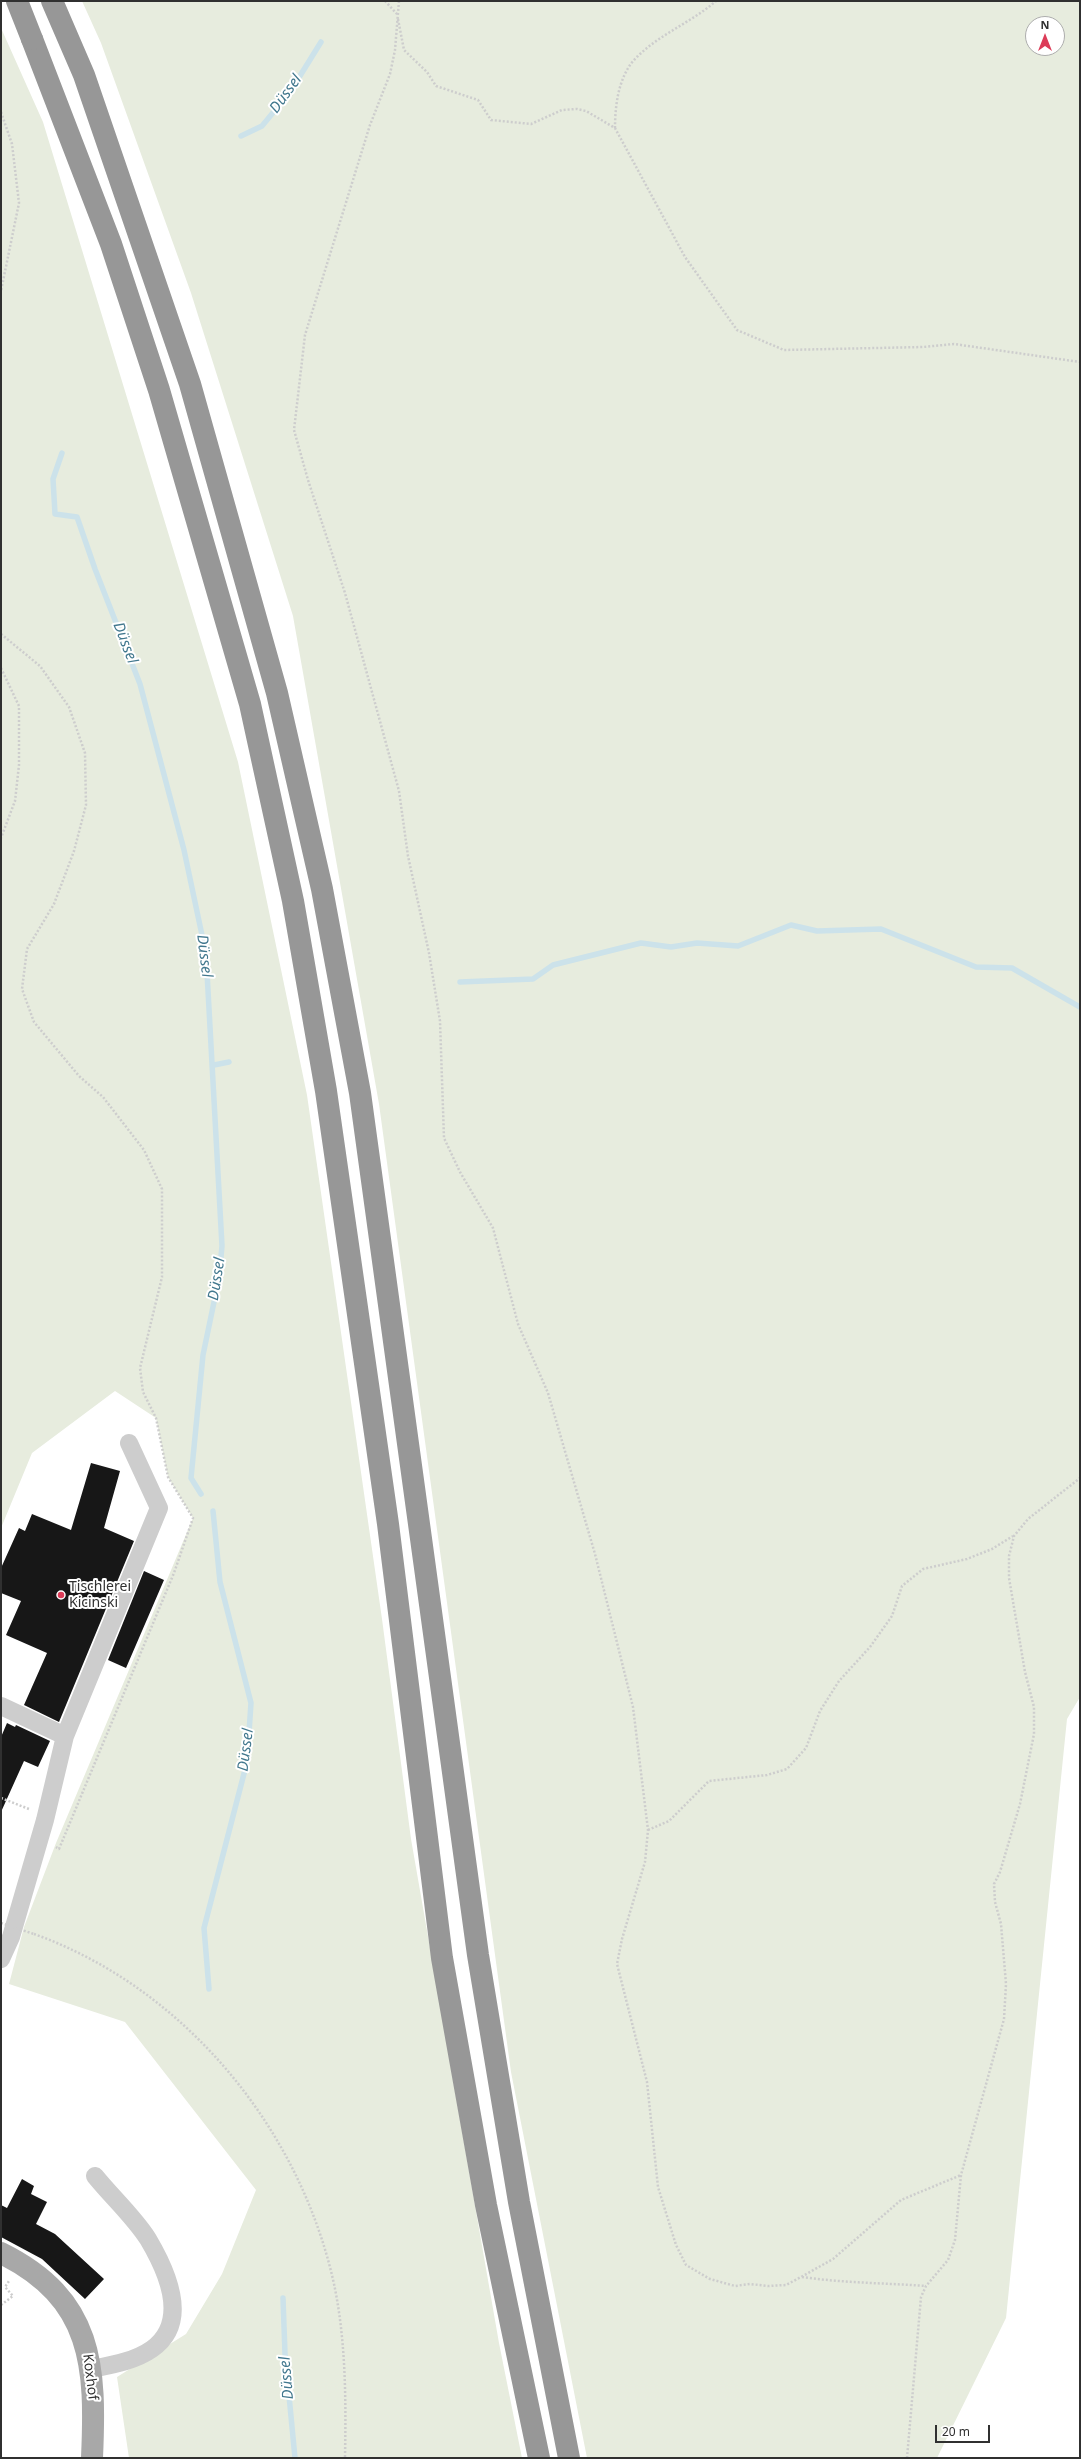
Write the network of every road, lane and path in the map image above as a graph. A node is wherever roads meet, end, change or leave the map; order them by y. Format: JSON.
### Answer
{"nodes":[{"id":1,"x":17,"y":1,"type":"edge"},
{"id":2,"x":52,"y":1,"type":"edge"},
{"id":3,"x":385,"y":1,"type":"edge"},
{"id":4,"x":399,"y":1,"type":"edge"},
{"id":5,"x":716,"y":1,"type":"edge"},
{"id":6,"x":397,"y":14,"type":"junction"},
{"id":7,"x":1,"y":112,"type":"edge"},
{"id":8,"x":615,"y":128,"type":"junction"},
{"id":9,"x":1,"y":291,"type":"edge"},
{"id":10,"x":1080,"y":362,"type":"edge"},
{"id":11,"x":1,"y":634,"type":"edge"},
{"id":12,"x":1,"y":668,"type":"edge"},
{"id":13,"x":1,"y":838,"type":"edge"},
{"id":14,"x":129,"y":1443,"type":"dead end"},
{"id":15,"x":1080,"y":1478,"type":"edge"},
{"id":16,"x":1014,"y":1536,"type":"junction"},
{"id":17,"x":1,"y":1706,"type":"edge"},
{"id":18,"x":65,"y":1736,"type":"junction"},
{"id":19,"x":1,"y":1798,"type":"edge"},
{"id":20,"x":648,"y":1830,"type":"junction"},
{"id":21,"x":39,"y":1835,"type":"junction"},
{"id":22,"x":1,"y":1923,"type":"edge"},
{"id":23,"x":1,"y":1959,"type":"edge"},
{"id":24,"x":961,"y":2175,"type":"junction"},
{"id":25,"x":95,"y":2176,"type":"dead end"},
{"id":26,"x":10,"y":2258,"type":"edge"},
{"id":27,"x":801,"y":2277,"type":"junction"},
{"id":28,"x":926,"y":2286,"type":"junction"},
{"id":29,"x":1,"y":2305,"type":"edge"},
{"id":30,"x":92,"y":2369,"type":"junction"},
{"id":31,"x":92,"y":2458,"type":"edge"},
{"id":32,"x":345,"y":2458,"type":"edge"},
{"id":33,"x":539,"y":2458,"type":"edge"},
{"id":34,"x":568,"y":2458,"type":"edge"},
{"id":35,"x":907,"y":2458,"type":"edge"}],
"edges":[{"from":1,"to":33,"type":"highway","bridge":true},
{"from":2,"to":34,"type":"highway"},
{"from":3,"to":6,"type":"path"},
{"from":4,"to":6,"type":"path"},
{"from":5,"to":8,"type":"path"},
{"from":6,"to":8,"type":"path"},
{"from":6,"to":20,"type":"path"},
{"from":7,"to":9,"type":"path"},
{"from":8,"to":10,"type":"path"},
{"from":11,"to":21,"type":"path"},
{"from":12,"to":13,"type":"path"},
{"from":14,"to":18,"type":"lane"},
{"from":15,"to":16,"type":"path"},
{"from":16,"to":20,"type":"path"},
{"from":16,"to":24,"type":"path"},
{"from":17,"to":18,"type":"lane"},
{"from":18,"to":21,"type":"lane"},
{"from":19,"to":21,"type":"path"},
{"from":20,"to":27,"type":"path"},
{"from":21,"to":23,"type":"lane"},
{"from":22,"to":32,"type":"path","bridge":true},
{"from":24,"to":27,"type":"path"},
{"from":24,"to":28,"type":"path"},
{"from":25,"to":30,"type":"lane"},
{"from":26,"to":29,"type":"path"},
{"from":26,"to":30,"type":"main road","name":"Koxhof"},
{"from":27,"to":28,"type":"path"},
{"from":28,"to":35,"type":"path"},
{"from":30,"to":31,"type":"main road","name":"Koxhof"}]}
